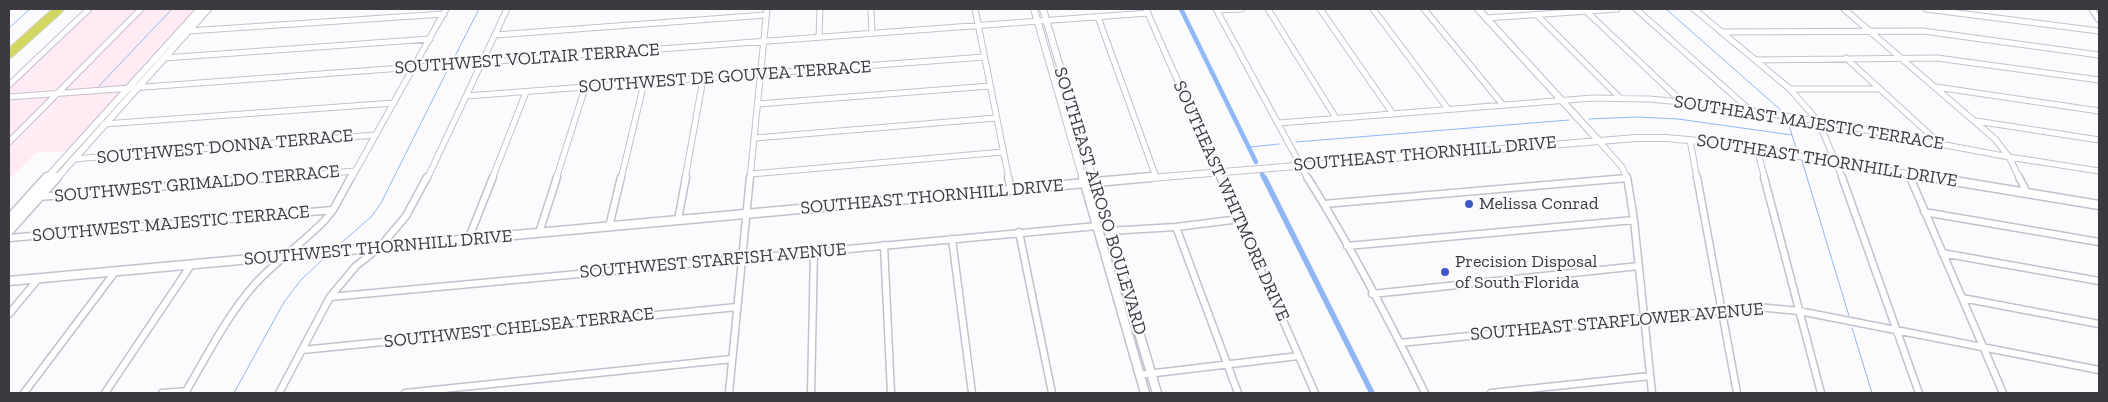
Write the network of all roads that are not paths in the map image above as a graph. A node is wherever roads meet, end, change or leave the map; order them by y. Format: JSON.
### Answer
{"nodes":[{"id":1,"x":50,"y":9,"type":"edge"},
{"id":2,"x":59,"y":9,"type":"edge"},
{"id":3,"x":89,"y":9,"type":"edge"},
{"id":4,"x":141,"y":9,"type":"edge"},
{"id":5,"x":208,"y":9,"type":"edge"},
{"id":6,"x":507,"y":9,"type":"edge"},
{"id":7,"x":513,"y":9,"type":"edge"},
{"id":8,"x":820,"y":9,"type":"edge"},
{"id":9,"x":871,"y":9,"type":"edge"},
{"id":10,"x":975,"y":9,"type":"edge"},
{"id":11,"x":1034,"y":9,"type":"edge"},
{"id":12,"x":1043,"y":9,"type":"edge"},
{"id":13,"x":1242,"y":9,"type":"edge"},
{"id":14,"x":1268,"y":9,"type":"edge"},
{"id":15,"x":1320,"y":9,"type":"edge"},
{"id":16,"x":1372,"y":9,"type":"edge"},
{"id":17,"x":1424,"y":9,"type":"edge"},
{"id":18,"x":1478,"y":9,"type":"edge"},
{"id":19,"x":1617,"y":9,"type":"edge"},
{"id":20,"x":1636,"y":9,"type":"edge"},
{"id":21,"x":1694,"y":9,"type":"edge"},
{"id":22,"x":1844,"y":9,"type":"edge"},
{"id":23,"x":1926,"y":9,"type":"edge"},
{"id":24,"x":2092,"y":9,"type":"edge"},
{"id":25,"x":199,"y":10,"type":"edge"},
{"id":26,"x":1217,"y":10,"type":"edge"},
{"id":27,"x":2099,"y":10,"type":"edge"},
{"id":28,"x":445,"y":11,"type":"edge"},
{"id":29,"x":1147,"y":11,"type":"edge"},
{"id":30,"x":1586,"y":11,"type":"junction"},
{"id":31,"x":766,"y":12,"type":"edge"},
{"id":32,"x":1537,"y":15,"type":"junction"},
{"id":33,"x":1098,"y":17,"type":"junction"},
{"id":34,"x":1486,"y":18,"type":"junction"},
{"id":35,"x":1046,"y":20,"type":"junction"},
{"id":36,"x":2099,"y":20,"type":"edge"},
{"id":37,"x":1037,"y":21,"type":"junction"},
{"id":38,"x":978,"y":26,"type":"junction"},
{"id":39,"x":1869,"y":30,"type":"junction"},
{"id":40,"x":188,"y":31,"type":"junction"},
{"id":41,"x":2099,"y":31,"type":"edge"},
{"id":42,"x":1721,"y":32,"type":"junction"},
{"id":43,"x":872,"y":33,"type":"junction"},
{"id":44,"x":177,"y":34,"type":"junction"},
{"id":45,"x":495,"y":35,"type":"junction"},
{"id":46,"x":819,"y":37,"type":"junction"},
{"id":47,"x":430,"y":39,"type":"junction"},
{"id":48,"x":764,"y":42,"type":"junction"},
{"id":49,"x":9,"y":45,"type":"edge"},
{"id":50,"x":9,"y":54,"type":"edge"},
{"id":51,"x":2099,"y":55,"type":"edge"},
{"id":52,"x":166,"y":56,"type":"junction"},
{"id":53,"x":984,"y":57,"type":"junction"},
{"id":54,"x":1901,"y":57,"type":"junction"},
{"id":55,"x":1846,"y":58,"type":"junction"},
{"id":56,"x":1756,"y":60,"type":"junction"},
{"id":57,"x":482,"y":62,"type":"junction"},
{"id":58,"x":414,"y":67,"type":"junction"},
{"id":59,"x":760,"y":73,"type":"junction"},
{"id":60,"x":703,"y":79,"type":"junction"},
{"id":61,"x":2099,"y":80,"type":"edge"},
{"id":62,"x":644,"y":83,"type":"junction"},
{"id":63,"x":9,"y":85,"type":"edge"},
{"id":64,"x":990,"y":86,"type":"junction"},
{"id":65,"x":138,"y":87,"type":"junction"},
{"id":66,"x":1936,"y":87,"type":"junction"},
{"id":67,"x":128,"y":88,"type":"junction"},
{"id":68,"x":585,"y":88,"type":"junction"},
{"id":69,"x":1790,"y":89,"type":"junction"},
{"id":70,"x":1879,"y":89,"type":"junction"},
{"id":71,"x":526,"y":92,"type":"junction"},
{"id":72,"x":57,"y":93,"type":"junction"},
{"id":73,"x":9,"y":96,"type":"edge"},
{"id":74,"x":466,"y":96,"type":"junction"},
{"id":75,"x":1620,"y":98,"type":"junction"},
{"id":76,"x":1562,"y":100,"type":"junction"},
{"id":77,"x":1681,"y":101,"type":"junction"},
{"id":78,"x":394,"y":103,"type":"junction"},
{"id":79,"x":758,"y":104,"type":"junction"},
{"id":80,"x":1503,"y":105,"type":"junction"},
{"id":81,"x":1448,"y":109,"type":"junction"},
{"id":82,"x":1751,"y":110,"type":"junction"},
{"id":83,"x":2099,"y":111,"type":"edge"},
{"id":84,"x":1392,"y":114,"type":"junction"},
{"id":85,"x":996,"y":118,"type":"junction"},
{"id":86,"x":1336,"y":118,"type":"junction"},
{"id":87,"x":1818,"y":121,"type":"junction"},
{"id":88,"x":1976,"y":121,"type":"junction"},
{"id":89,"x":1279,"y":123,"type":"junction"},
{"id":90,"x":104,"y":124,"type":"junction"},
{"id":91,"x":376,"y":135,"type":"junction"},
{"id":92,"x":755,"y":138,"type":"junction"},
{"id":93,"x":1598,"y":140,"type":"junction"},
{"id":94,"x":1690,"y":140,"type":"junction"},
{"id":95,"x":2099,"y":140,"type":"edge"},
{"id":96,"x":9,"y":142,"type":"edge"},
{"id":97,"x":1940,"y":144,"type":"junction"},
{"id":98,"x":1757,"y":149,"type":"junction"},
{"id":99,"x":1003,"y":152,"type":"junction"},
{"id":100,"x":2009,"y":157,"type":"junction"},
{"id":101,"x":73,"y":159,"type":"junction"},
{"id":102,"x":1837,"y":162,"type":"junction"},
{"id":103,"x":1299,"y":165,"type":"junction"},
{"id":104,"x":53,"y":170,"type":"junction"},
{"id":105,"x":356,"y":171,"type":"junction"},
{"id":106,"x":2099,"y":171,"type":"edge"},
{"id":107,"x":1218,"y":172,"type":"junction"},
{"id":108,"x":1908,"y":173,"type":"junction"},
{"id":109,"x":751,"y":174,"type":"junction"},
{"id":110,"x":1156,"y":177,"type":"junction"},
{"id":111,"x":1627,"y":178,"type":"junction"},
{"id":112,"x":1094,"y":183,"type":"junction"},
{"id":113,"x":1085,"y":184,"type":"junction"},
{"id":114,"x":1011,"y":190,"type":"junction"},
{"id":115,"x":2028,"y":193,"type":"junction"},
{"id":116,"x":39,"y":197,"type":"junction"},
{"id":117,"x":1324,"y":204,"type":"junction"},
{"id":118,"x":2099,"y":205,"type":"edge"},
{"id":119,"x":19,"y":208,"type":"junction"},
{"id":120,"x":333,"y":210,"type":"junction"},
{"id":121,"x":1924,"y":212,"type":"junction"},
{"id":122,"x":747,"y":214,"type":"junction"},
{"id":123,"x":9,"y":219,"type":"edge"},
{"id":124,"x":1240,"y":219,"type":"junction"},
{"id":125,"x":678,"y":220,"type":"junction"},
{"id":126,"x":1634,"y":220,"type":"junction"},
{"id":127,"x":1097,"y":226,"type":"junction"},
{"id":128,"x":609,"y":227,"type":"junction"},
{"id":129,"x":1176,"y":227,"type":"junction"},
{"id":130,"x":9,"y":229,"type":"edge"},
{"id":131,"x":1108,"y":231,"type":"junction"},
{"id":132,"x":1020,"y":232,"type":"junction"},
{"id":133,"x":539,"y":233,"type":"junction"},
{"id":134,"x":9,"y":238,"type":"edge"},
{"id":135,"x":952,"y":238,"type":"junction"},
{"id":136,"x":468,"y":240,"type":"junction"},
{"id":137,"x":2099,"y":242,"type":"edge"},
{"id":138,"x":884,"y":245,"type":"junction"},
{"id":139,"x":1347,"y":246,"type":"junction"},
{"id":140,"x":380,"y":247,"type":"junction"},
{"id":141,"x":814,"y":251,"type":"junction"},
{"id":142,"x":1942,"y":253,"type":"junction"},
{"id":143,"x":284,"y":256,"type":"junction"},
{"id":144,"x":742,"y":258,"type":"junction"},
{"id":145,"x":191,"y":265,"type":"junction"},
{"id":146,"x":1639,"y":266,"type":"junction"},
{"id":147,"x":115,"y":272,"type":"junction"},
{"id":148,"x":38,"y":279,"type":"junction"},
{"id":149,"x":9,"y":281,"type":"edge"},
{"id":150,"x":2099,"y":281,"type":"edge"},
{"id":151,"x":1372,"y":294,"type":"junction"},
{"id":152,"x":330,"y":297,"type":"junction"},
{"id":153,"x":1962,"y":298,"type":"junction"},
{"id":154,"x":737,"y":307,"type":"junction"},
{"id":155,"x":1722,"y":311,"type":"junction"},
{"id":156,"x":1799,"y":311,"type":"junction"},
{"id":157,"x":9,"y":314,"type":"edge"},
{"id":158,"x":1644,"y":317,"type":"junction"},
{"id":159,"x":2099,"y":324,"type":"edge"},
{"id":160,"x":1896,"y":330,"type":"junction"},
{"id":161,"x":1400,"y":343,"type":"junction"},
{"id":162,"x":1983,"y":348,"type":"junction"},
{"id":163,"x":302,"y":350,"type":"junction"},
{"id":164,"x":1298,"y":356,"type":"junction"},
{"id":165,"x":732,"y":359,"type":"junction"},
{"id":166,"x":1227,"y":364,"type":"junction"},
{"id":167,"x":2099,"y":370,"type":"edge"},
{"id":168,"x":1151,"y":373,"type":"junction"},
{"id":169,"x":1139,"y":374,"type":"junction"},
{"id":170,"x":1650,"y":376,"type":"junction"},
{"id":171,"x":186,"y":392,"type":"edge"},
{"id":172,"x":24,"y":393,"type":"edge"},
{"id":173,"x":105,"y":393,"type":"edge"},
{"id":174,"x":162,"y":393,"type":"edge"},
{"id":175,"x":279,"y":393,"type":"edge"},
{"id":176,"x":405,"y":393,"type":"edge"},
{"id":177,"x":729,"y":393,"type":"edge"},
{"id":178,"x":811,"y":393,"type":"edge"},
{"id":179,"x":891,"y":393,"type":"edge"},
{"id":180,"x":972,"y":393,"type":"edge"},
{"id":181,"x":1052,"y":393,"type":"edge"},
{"id":182,"x":1145,"y":393,"type":"edge"},
{"id":183,"x":1157,"y":393,"type":"edge"},
{"id":184,"x":1238,"y":393,"type":"edge"},
{"id":185,"x":1315,"y":393,"type":"edge"},
{"id":186,"x":1425,"y":393,"type":"edge"},
{"id":187,"x":1491,"y":393,"type":"edge"},
{"id":188,"x":1652,"y":393,"type":"edge"},
{"id":189,"x":1737,"y":393,"type":"edge"},
{"id":190,"x":1821,"y":393,"type":"edge"},
{"id":191,"x":1919,"y":393,"type":"edge"},
{"id":192,"x":2003,"y":393,"type":"edge"}],
"edges":[{"from":1,"to":49,"type":"highway"},
{"from":2,"to":50,"type":"highway"},
{"from":3,"to":63,"type":"street"},
{"from":4,"to":72,"type":"street"},
{"from":5,"to":40,"type":"main road"},
{"from":6,"to":7,"type":"street"},
{"from":6,"to":45,"type":"street"},
{"from":8,"to":46,"type":"street"},
{"from":9,"to":43,"type":"street"},
{"from":10,"to":38,"type":"street"},
{"from":11,"to":37,"type":"main road","name":"SOUTHEAST AIROSO BOULEVARD"},
{"from":12,"to":35,"type":"main road","name":"SOUTHEAST AIROSO BOULEVARD"},
{"from":13,"to":26,"type":"street"},
{"from":14,"to":86,"type":"street"},
{"from":15,"to":84,"type":"street"},
{"from":16,"to":81,"type":"street"},
{"from":17,"to":80,"type":"street"},
{"from":18,"to":34,"type":"main road"},
{"from":19,"to":30,"type":"street"},
{"from":20,"to":82,"type":"street"},
{"from":21,"to":42,"type":"street"},
{"from":22,"to":39,"type":"street"},
{"from":23,"to":41,"type":"street"},
{"from":24,"to":27,"type":"street"},
{"from":24,"to":36,"type":"street"},
{"from":25,"to":40,"type":"main road"},
{"from":25,"to":44,"type":"main road"},
{"from":26,"to":89,"type":"street"},
{"from":28,"to":40,"type":"street"},
{"from":28,"to":47,"type":"street"},
{"from":29,"to":33,"type":"street","name":"SOUTHWEST VOLTAIR TERRACE"},
{"from":29,"to":107,"type":"street","name":"SOUTHEAST WHITMORE DRIVE"},
{"from":30,"to":32,"type":"street"},
{"from":30,"to":77,"type":"street"},
{"from":31,"to":45,"type":"street"},
{"from":31,"to":48,"type":"street"},
{"from":32,"to":34,"type":"street"},
{"from":32,"to":75,"type":"street"},
{"from":33,"to":35,"type":"street","name":"SOUTHWEST VOLTAIR TERRACE"},
{"from":33,"to":110,"type":"street"},
{"from":34,"to":76,"type":"main road"},
{"from":35,"to":37,"type":"street","name":"SOUTHWEST VOLTAIR TERRACE"},
{"from":35,"to":112,"type":"main road","name":"SOUTHEAST AIROSO BOULEVARD"},
{"from":37,"to":38,"type":"street","name":"SOUTHWEST VOLTAIR TERRACE"},
{"from":37,"to":113,"type":"main road","name":"SOUTHEAST AIROSO BOULEVARD"},
{"from":38,"to":43,"type":"street","name":"SOUTHWEST VOLTAIR TERRACE"},
{"from":38,"to":53,"type":"street"},
{"from":39,"to":42,"type":"street"},
{"from":39,"to":51,"type":"street"},
{"from":39,"to":54,"type":"street"},
{"from":40,"to":52,"type":"main road"},
{"from":42,"to":56,"type":"street"},
{"from":43,"to":46,"type":"street","name":"SOUTHWEST VOLTAIR TERRACE"},
{"from":44,"to":52,"type":"main road"},
{"from":44,"to":67,"type":"main road"},
{"from":45,"to":57,"type":"street"},
{"from":46,"to":48,"type":"street","name":"SOUTHWEST VOLTAIR TERRACE"},
{"from":47,"to":52,"type":"street"},
{"from":47,"to":58,"type":"street"},
{"from":48,"to":57,"type":"street","name":"SOUTHWEST VOLTAIR TERRACE"},
{"from":48,"to":59,"type":"street"},
{"from":52,"to":65,"type":"main road"},
{"from":53,"to":59,"type":"street","name":"SOUTHWEST DE GOUVEA TERRACE"},
{"from":53,"to":64,"type":"street"},
{"from":54,"to":55,"type":"street"},
{"from":54,"to":61,"type":"street"},
{"from":54,"to":66,"type":"street"},
{"from":55,"to":56,"type":"street"},
{"from":55,"to":70,"type":"street"},
{"from":56,"to":69,"type":"street"},
{"from":57,"to":58,"type":"street","name":"SOUTHWEST VOLTAIR TERRACE"},
{"from":57,"to":74,"type":"street"},
{"from":58,"to":65,"type":"street","name":"SOUTHWEST VOLTAIR TERRACE"},
{"from":58,"to":78,"type":"street"},
{"from":59,"to":60,"type":"street","name":"SOUTHWEST DE GOUVEA TERRACE"},
{"from":59,"to":79,"type":"street"},
{"from":60,"to":62,"type":"street","name":"SOUTHWEST DE GOUVEA TERRACE"},
{"from":60,"to":125,"type":"street"},
{"from":62,"to":68,"type":"street","name":"SOUTHWEST DE GOUVEA TERRACE"},
{"from":62,"to":128,"type":"street"},
{"from":64,"to":79,"type":"street"},
{"from":64,"to":85,"type":"street"},
{"from":65,"to":67,"type":"street","name":"SOUTHWEST VOLTAIR TERRACE"},
{"from":65,"to":90,"type":"main road"},
{"from":66,"to":83,"type":"street"},
{"from":66,"to":88,"type":"street"},
{"from":67,"to":72,"type":"street","name":"SOUTHWEST VOLTAIR TERRACE"},
{"from":67,"to":104,"type":"main road"},
{"from":68,"to":71,"type":"street","name":"SOUTHWEST DE GOUVEA TERRACE"},
{"from":68,"to":133,"type":"street"},
{"from":69,"to":70,"type":"street"},
{"from":69,"to":87,"type":"street"},
{"from":70,"to":97,"type":"street"},
{"from":71,"to":74,"type":"street","name":"SOUTHWEST DE GOUVEA TERRACE"},
{"from":71,"to":136,"type":"street"},
{"from":72,"to":73,"type":"street","name":"SOUTHWEST VOLTAIR TERRACE"},
{"from":72,"to":96,"type":"street"},
{"from":74,"to":140,"type":"street"},
{"from":75,"to":76,"type":"street","name":"SOUTHEAST MAJESTIC TERRACE"},
{"from":75,"to":77,"type":"street","name":"SOUTHEAST MAJESTIC TERRACE"},
{"from":76,"to":80,"type":"street","name":"SOUTHEAST MAJESTIC TERRACE"},
{"from":76,"to":93,"type":"main road"},
{"from":77,"to":82,"type":"street","name":"SOUTHEAST MAJESTIC TERRACE"},
{"from":78,"to":90,"type":"street"},
{"from":78,"to":91,"type":"street"},
{"from":79,"to":92,"type":"street"},
{"from":80,"to":81,"type":"street","name":"SOUTHEAST MAJESTIC TERRACE"},
{"from":81,"to":84,"type":"street","name":"SOUTHEAST MAJESTIC TERRACE"},
{"from":82,"to":87,"type":"street","name":"SOUTHEAST MAJESTIC TERRACE"},
{"from":84,"to":86,"type":"street","name":"SOUTHEAST MAJESTIC TERRACE"},
{"from":85,"to":92,"type":"street"},
{"from":85,"to":99,"type":"street"},
{"from":86,"to":89,"type":"street","name":"SOUTHEAST MAJESTIC TERRACE"},
{"from":87,"to":97,"type":"street","name":"SOUTHEAST MAJESTIC TERRACE"},
{"from":87,"to":102,"type":"street"},
{"from":88,"to":95,"type":"street"},
{"from":88,"to":100,"type":"street"},
{"from":89,"to":103,"type":"street"},
{"from":90,"to":101,"type":"main road"},
{"from":91,"to":101,"type":"street","name":"SOUTHWEST DONNA TERRACE"},
{"from":91,"to":105,"type":"street"},
{"from":92,"to":109,"type":"street"},
{"from":93,"to":94,"type":"main road","name":"SOUTHEAST THORNHILL DRIVE"},
{"from":93,"to":103,"type":"main road","name":"SOUTHEAST THORNHILL DRIVE"},
{"from":93,"to":111,"type":"street"},
{"from":94,"to":98,"type":"main road","name":"SOUTHEAST THORNHILL DRIVE"},
{"from":94,"to":155,"type":"street"},
{"from":97,"to":100,"type":"street","name":"SOUTHEAST MAJESTIC TERRACE"},
{"from":98,"to":102,"type":"main road","name":"SOUTHEAST THORNHILL DRIVE"},
{"from":98,"to":156,"type":"street"},
{"from":99,"to":109,"type":"street"},
{"from":99,"to":114,"type":"street"},
{"from":100,"to":106,"type":"street","name":"SOUTHEAST MAJESTIC TERRACE"},
{"from":100,"to":115,"type":"street"},
{"from":101,"to":116,"type":"main road"},
{"from":102,"to":108,"type":"main road","name":"SOUTHEAST THORNHILL DRIVE"},
{"from":102,"to":160,"type":"street"},
{"from":103,"to":107,"type":"main road","name":"SOUTHEAST THORNHILL DRIVE"},
{"from":103,"to":117,"type":"street"},
{"from":104,"to":116,"type":"main road"},
{"from":104,"to":119,"type":"main road"},
{"from":105,"to":116,"type":"street","name":"SOUTHWEST GRIMALDO TERRACE"},
{"from":105,"to":120,"type":"street"},
{"from":107,"to":110,"type":"main road","name":"SOUTHEAST THORNHILL DRIVE"},
{"from":107,"to":124,"type":"street","name":"SOUTHEAST WHITMORE DRIVE"},
{"from":108,"to":115,"type":"main road","name":"SOUTHEAST THORNHILL DRIVE"},
{"from":108,"to":121,"type":"street"},
{"from":109,"to":122,"type":"street"},
{"from":110,"to":112,"type":"main road","name":"SOUTHEAST THORNHILL DRIVE"},
{"from":111,"to":117,"type":"street"},
{"from":111,"to":126,"type":"street"},
{"from":112,"to":113,"type":"main road","name":"SOUTHEAST THORNHILL DRIVE"},
{"from":112,"to":131,"type":"main road","name":"SOUTHEAST AIROSO BOULEVARD"},
{"from":113,"to":114,"type":"main road","name":"SOUTHEAST THORNHILL DRIVE"},
{"from":113,"to":127,"type":"main road","name":"SOUTHEAST AIROSO BOULEVARD"},
{"from":114,"to":122,"type":"main road","name":"SOUTHEAST THORNHILL DRIVE"},
{"from":115,"to":118,"type":"main road","name":"SOUTHEAST THORNHILL DRIVE"},
{"from":116,"to":130,"type":"main road"},
{"from":117,"to":139,"type":"street"},
{"from":119,"to":123,"type":"main road"},
{"from":119,"to":130,"type":"main road"},
{"from":120,"to":134,"type":"street","name":"SOUTHWEST MAJESTIC TERRACE"},
{"from":120,"to":143,"type":"street"},
{"from":121,"to":137,"type":"street"},
{"from":121,"to":142,"type":"street"},
{"from":122,"to":125,"type":"main road","name":"SOUTHWEST THORNHILL DRIVE"},
{"from":122,"to":144,"type":"street"},
{"from":124,"to":129,"type":"street"},
{"from":124,"to":164,"type":"street","name":"SOUTHEAST WHITMORE DRIVE"},
{"from":125,"to":128,"type":"main road","name":"SOUTHWEST THORNHILL DRIVE"},
{"from":126,"to":139,"type":"street"},
{"from":126,"to":146,"type":"street"},
{"from":127,"to":132,"type":"street","name":"SOUTHWEST STARFISH AVENUE"},
{"from":127,"to":169,"type":"main road","name":"SOUTHEAST AIROSO BOULEVARD"},
{"from":128,"to":133,"type":"main road","name":"SOUTHWEST THORNHILL DRIVE"},
{"from":129,"to":131,"type":"street"},
{"from":129,"to":166,"type":"street"},
{"from":131,"to":168,"type":"main road","name":"SOUTHEAST AIROSO BOULEVARD"},
{"from":132,"to":135,"type":"street","name":"SOUTHWEST STARFISH AVENUE"},
{"from":132,"to":181,"type":"street"},
{"from":133,"to":136,"type":"main road","name":"SOUTHWEST THORNHILL DRIVE"},
{"from":135,"to":138,"type":"street","name":"SOUTHWEST STARFISH AVENUE"},
{"from":135,"to":180,"type":"street"},
{"from":136,"to":140,"type":"main road","name":"SOUTHWEST THORNHILL DRIVE"},
{"from":138,"to":141,"type":"street","name":"SOUTHWEST STARFISH AVENUE"},
{"from":138,"to":179,"type":"street"},
{"from":139,"to":151,"type":"street"},
{"from":140,"to":143,"type":"main road","name":"SOUTHWEST THORNHILL DRIVE"},
{"from":140,"to":152,"type":"street"},
{"from":141,"to":144,"type":"street","name":"SOUTHWEST STARFISH AVENUE"},
{"from":141,"to":178,"type":"street"},
{"from":142,"to":150,"type":"street"},
{"from":142,"to":153,"type":"street"},
{"from":143,"to":145,"type":"main road","name":"SOUTHWEST THORNHILL DRIVE"},
{"from":143,"to":171,"type":"street"},
{"from":144,"to":152,"type":"street","name":"SOUTHWEST STARFISH AVENUE"},
{"from":144,"to":154,"type":"street"},
{"from":145,"to":147,"type":"main road","name":"SOUTHWEST THORNHILL DRIVE"},
{"from":145,"to":173,"type":"street"},
{"from":146,"to":151,"type":"street"},
{"from":146,"to":158,"type":"street"},
{"from":147,"to":148,"type":"main road","name":"SOUTHWEST THORNHILL DRIVE"},
{"from":147,"to":172,"type":"street"},
{"from":148,"to":149,"type":"main road","name":"SOUTHWEST THORNHILL DRIVE"},
{"from":148,"to":157,"type":"street"},
{"from":151,"to":161,"type":"street"},
{"from":152,"to":163,"type":"street"},
{"from":153,"to":159,"type":"street"},
{"from":153,"to":162,"type":"street"},
{"from":154,"to":163,"type":"street","name":"SOUTHWEST CHELSEA TERRACE"},
{"from":154,"to":165,"type":"street"},
{"from":155,"to":156,"type":"street","name":"SOUTHEAST STARFLOWER AVENUE"},
{"from":155,"to":158,"type":"street","name":"SOUTHEAST STARFLOWER AVENUE"},
{"from":155,"to":189,"type":"street"},
{"from":156,"to":160,"type":"street","name":"SOUTHEAST STARFLOWER AVENUE"},
{"from":156,"to":190,"type":"street"},
{"from":158,"to":161,"type":"street","name":"SOUTHEAST STARFLOWER AVENUE"},
{"from":158,"to":170,"type":"street"},
{"from":160,"to":162,"type":"street","name":"SOUTHEAST STARFLOWER AVENUE"},
{"from":160,"to":191,"type":"street"},
{"from":161,"to":186,"type":"street"},
{"from":162,"to":167,"type":"street","name":"SOUTHEAST STARFLOWER AVENUE"},
{"from":162,"to":192,"type":"street"},
{"from":163,"to":175,"type":"street"},
{"from":164,"to":166,"type":"street"},
{"from":164,"to":185,"type":"street","name":"SOUTHEAST WHITMORE DRIVE"},
{"from":165,"to":176,"type":"street"},
{"from":165,"to":177,"type":"street"},
{"from":166,"to":168,"type":"street"},
{"from":166,"to":184,"type":"street"},
{"from":168,"to":169,"type":"street"},
{"from":168,"to":183,"type":"main road","name":"SOUTHEAST AIROSO BOULEVARD"},
{"from":169,"to":182,"type":"main road","name":"SOUTHEAST AIROSO BOULEVARD"},
{"from":170,"to":187,"type":"street"},
{"from":170,"to":188,"type":"street"},
{"from":171,"to":174,"type":"street"}]}
